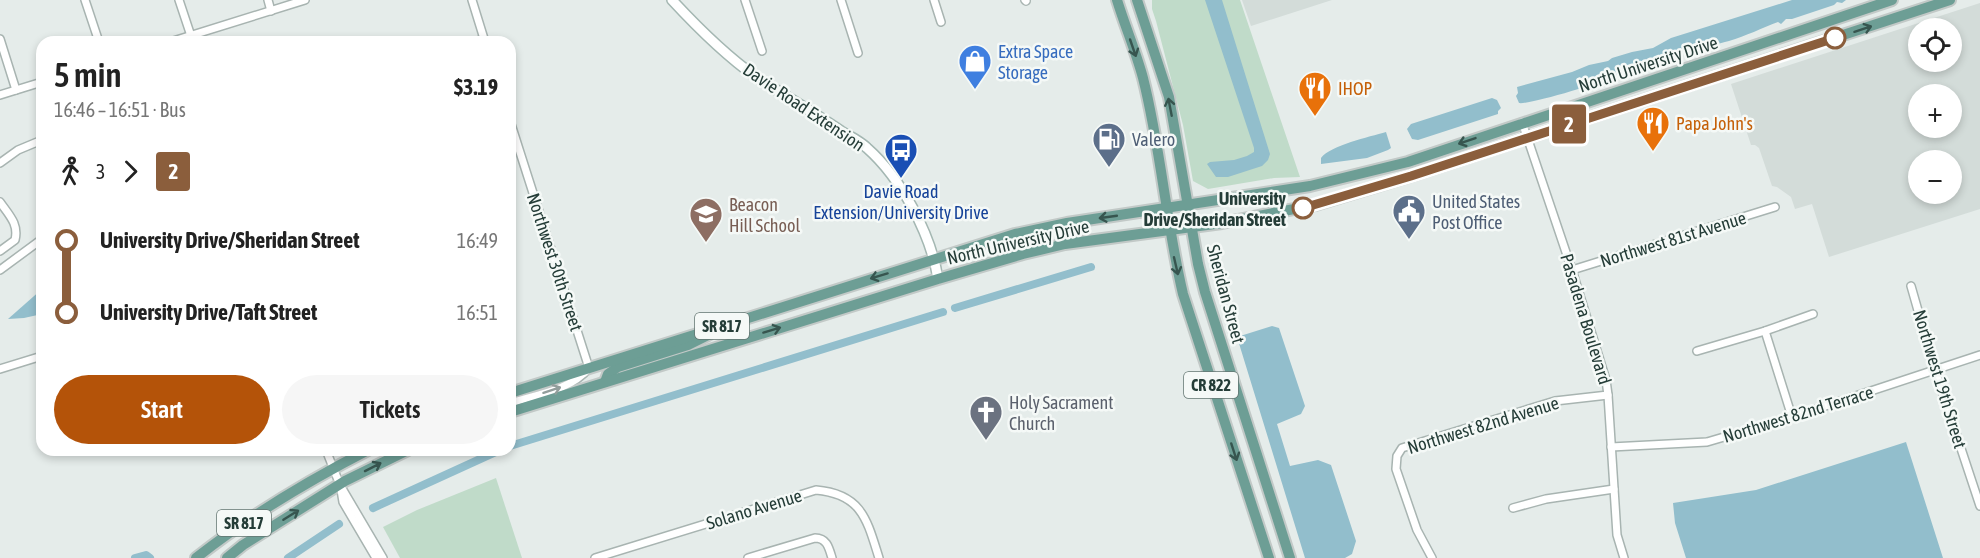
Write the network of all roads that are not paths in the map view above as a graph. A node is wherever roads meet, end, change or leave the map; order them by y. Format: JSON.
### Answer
{"nodes":[{"id":1,"x":85,"y":0,"type":"edge"},
{"id":2,"x":179,"y":0,"type":"edge"},
{"id":3,"x":268,"y":0,"type":"edge"},
{"id":4,"x":305,"y":0,"type":"edge"},
{"id":5,"x":472,"y":0,"type":"edge"},
{"id":6,"x":672,"y":0,"type":"edge"},
{"id":7,"x":746,"y":0,"type":"edge"},
{"id":8,"x":841,"y":0,"type":"edge"},
{"id":9,"x":934,"y":0,"type":"edge"},
{"id":10,"x":1117,"y":0,"type":"edge"},
{"id":11,"x":1137,"y":0,"type":"edge"},
{"id":12,"x":1892,"y":0,"type":"edge"},
{"id":13,"x":1950,"y":0,"type":"edge"},
{"id":14,"x":271,"y":10,"type":"junction"},
{"id":15,"x":941,"y":22,"type":"dead end"},
{"id":16,"x":97,"y":36,"type":"edge"},
{"id":17,"x":191,"y":36,"type":"edge"},
{"id":18,"x":200,"y":36,"type":"edge"},
{"id":19,"x":483,"y":36,"type":"edge"},
{"id":20,"x":0,"y":39,"type":"edge"},
{"id":21,"x":762,"y":51,"type":"dead end"},
{"id":22,"x":858,"y":53,"type":"dead end"},
{"id":23,"x":36,"y":84,"type":"edge"},
{"id":24,"x":16,"y":90,"type":"junction"},
{"id":25,"x":0,"y":95,"type":"edge"},
{"id":26,"x":1522,"y":122,"type":"junction"},
{"id":27,"x":1527,"y":137,"type":"junction"},
{"id":28,"x":516,"y":140,"type":"edge"},
{"id":29,"x":36,"y":142,"type":"edge"},
{"id":30,"x":0,"y":163,"type":"edge"},
{"id":31,"x":0,"y":202,"type":"edge"},
{"id":32,"x":1188,"y":206,"type":"junction"},
{"id":33,"x":1775,"y":207,"type":"dead end"},
{"id":34,"x":1166,"y":209,"type":"junction"},
{"id":35,"x":1192,"y":227,"type":"junction"},
{"id":36,"x":1170,"y":230,"type":"junction"},
{"id":37,"x":36,"y":243,"type":"edge"},
{"id":38,"x":0,"y":252,"type":"edge"},
{"id":39,"x":935,"y":259,"type":"junction"},
{"id":40,"x":0,"y":270,"type":"edge"},
{"id":41,"x":1572,"y":270,"type":"junction"},
{"id":42,"x":938,"y":279,"type":"junction"},
{"id":43,"x":1911,"y":286,"type":"dead end"},
{"id":44,"x":1813,"y":314,"type":"dead end"},
{"id":45,"x":716,"y":328,"type":"junction"},
{"id":46,"x":1766,"y":331,"type":"junction"},
{"id":47,"x":1697,"y":351,"type":"dead end"},
{"id":48,"x":1980,"y":356,"type":"edge"},
{"id":49,"x":36,"y":358,"type":"edge"},
{"id":50,"x":589,"y":368,"type":"junction"},
{"id":51,"x":0,"y":369,"type":"edge"},
{"id":52,"x":1935,"y":370,"type":"junction"},
{"id":53,"x":605,"y":382,"type":"junction"},
{"id":54,"x":516,"y":391,"type":"edge"},
{"id":55,"x":1608,"y":395,"type":"junction"},
{"id":56,"x":516,"y":401,"type":"edge"},
{"id":57,"x":516,"y":410,"type":"edge"},
{"id":58,"x":1792,"y":417,"type":"junction"},
{"id":59,"x":1611,"y":447,"type":"junction"},
{"id":60,"x":328,"y":456,"type":"edge"},
{"id":61,"x":356,"y":456,"type":"edge"},
{"id":62,"x":396,"y":456,"type":"edge"},
{"id":63,"x":333,"y":468,"type":"junction"},
{"id":64,"x":340,"y":484,"type":"junction"},
{"id":65,"x":1614,"y":489,"type":"junction"},
{"id":66,"x":1980,"y":506,"type":"edge"},
{"id":67,"x":1513,"y":508,"type":"dead end"},
{"id":68,"x":616,"y":555,"type":"edge"},
{"id":69,"x":196,"y":558,"type":"edge"},
{"id":70,"x":227,"y":558,"type":"edge"},
{"id":71,"x":375,"y":558,"type":"edge"},
{"id":72,"x":383,"y":558,"type":"edge"},
{"id":73,"x":598,"y":558,"type":"edge"},
{"id":74,"x":748,"y":558,"type":"edge"},
{"id":75,"x":832,"y":558,"type":"edge"},
{"id":76,"x":879,"y":558,"type":"edge"},
{"id":77,"x":1269,"y":558,"type":"edge"},
{"id":78,"x":1290,"y":558,"type":"edge"},
{"id":79,"x":1432,"y":558,"type":"edge"},
{"id":80,"x":1624,"y":558,"type":"edge"}],
"edges":[{"from":1,"to":16,"type":"street"},
{"from":2,"to":17,"type":"street"},
{"from":3,"to":14,"type":"street"},
{"from":4,"to":14,"type":"street"},
{"from":5,"to":19,"type":"street"},
{"from":6,"to":39,"type":"main road","name":"Davie Road Extension"},
{"from":7,"to":21,"type":"street"},
{"from":8,"to":22,"type":"street"},
{"from":9,"to":15,"type":"street"},
{"from":10,"to":34,"type":"main road","number":"CR 822","one_way":true},
{"from":32,"to":11,"type":"main road","name":"Sheridan Street","number":"CR 822","one_way":true},
{"from":12,"to":26,"type":"main road","name":"North University Drive","number":"SR 817"},
{"from":27,"to":13,"type":"main road","name":"North University Drive","number":"SR 817","one_way":true},
{"from":14,"to":18,"type":"street"},
{"from":20,"to":24,"type":"street"},
{"from":23,"to":24,"type":"street"},
{"from":24,"to":25,"type":"street"},
{"from":26,"to":27,"type":"street","name":"Pasadena Boulevard"},
{"from":26,"to":32,"type":"main road","name":"North University Drive","number":"SR 817","one_way":true},
{"from":27,"to":35,"type":"main road","name":"North University Drive","number":"SR 817"},
{"from":27,"to":41,"type":"street","name":"Pasadena Boulevard"},
{"from":28,"to":50,"type":"street","name":"Northwest 30th Street"},
{"from":29,"to":30,"type":"street"},
{"from":31,"to":38,"type":"street"},
{"from":32,"to":34,"type":"main road","name":"North University Drive","number":"SR 817"},
{"from":32,"to":35,"type":"main road","name":"Sheridan Street","number":"CR 822"},
{"from":33,"to":41,"type":"street","name":"Northwest 81st Avenue"},
{"from":34,"to":36,"type":"main road","number":"CR 822"},
{"from":34,"to":39,"type":"main road","name":"North University Drive","number":"SR 817","one_way":true},
{"from":35,"to":36,"type":"main road","name":"North University Drive","number":"SR 817"},
{"from":35,"to":78,"type":"main road","name":"Sheridan Street","number":"CR 822"},
{"from":36,"to":42,"type":"main road","name":"North University Drive","number":"SR 817"},
{"from":36,"to":77,"type":"main road","number":"CR 822","one_way":true},
{"from":37,"to":40,"type":"street"},
{"from":39,"to":42,"type":"main road","name":"Davie Road Extension"},
{"from":39,"to":45,"type":"main road","name":"North University Drive","number":"SR 817","one_way":true},
{"from":41,"to":55,"type":"street","name":"Pasadena Boulevard"},
{"from":53,"to":42,"type":"main road","name":"North University Drive","number":"SR 817","one_way":true},
{"from":43,"to":52,"type":"street","name":"Northwest 19th Street"},
{"from":44,"to":46,"type":"street"},
{"from":45,"to":50,"type":"main road","name":"North University Drive","number":"SR 817"},
{"from":45,"to":53,"type":"main road"},
{"from":46,"to":47,"type":"street"},
{"from":46,"to":58,"type":"street"},
{"from":48,"to":52,"type":"street","name":"Northwest 82nd Terrace"},
{"from":49,"to":51,"type":"street"},
{"from":50,"to":54,"type":"main road","name":"North University Drive","number":"SR 817"},
{"from":56,"to":50,"type":"street","one_way":true},
{"from":52,"to":58,"type":"street","name":"Northwest 82nd Terrace"},
{"from":52,"to":66,"type":"street","name":"Northwest 19th Street"},
{"from":53,"to":57,"type":"main road","name":"North University Drive","number":"SR 817"},
{"from":55,"to":59,"type":"street","name":"Pasadena Boulevard"},
{"from":55,"to":79,"type":"street","name":"Northwest 82nd Avenue"},
{"from":58,"to":59,"type":"street","name":"Northwest 82nd Terrace"},
{"from":59,"to":65,"type":"street","name":"Pasadena Boulevard"},
{"from":60,"to":63,"type":"street"},
{"from":61,"to":63,"type":"main road","number":"SR 817"},
{"from":64,"to":62,"type":"main road","number":"SR 817","one_way":true},
{"from":63,"to":64,"type":"street"},
{"from":63,"to":69,"type":"main road","number":"SR 817"},
{"from":70,"to":64,"type":"main road","number":"SR 817","one_way":true},
{"from":64,"to":71,"type":"street"},
{"from":64,"to":72,"type":"street"},
{"from":65,"to":67,"type":"street"},
{"from":65,"to":80,"type":"street","name":"Pasadena Boulevard"},
{"from":68,"to":73,"type":"street","name":"Solano Avenue"},
{"from":68,"to":76,"type":"street","name":"Solano Avenue"},
{"from":74,"to":75,"type":"street"}]}
